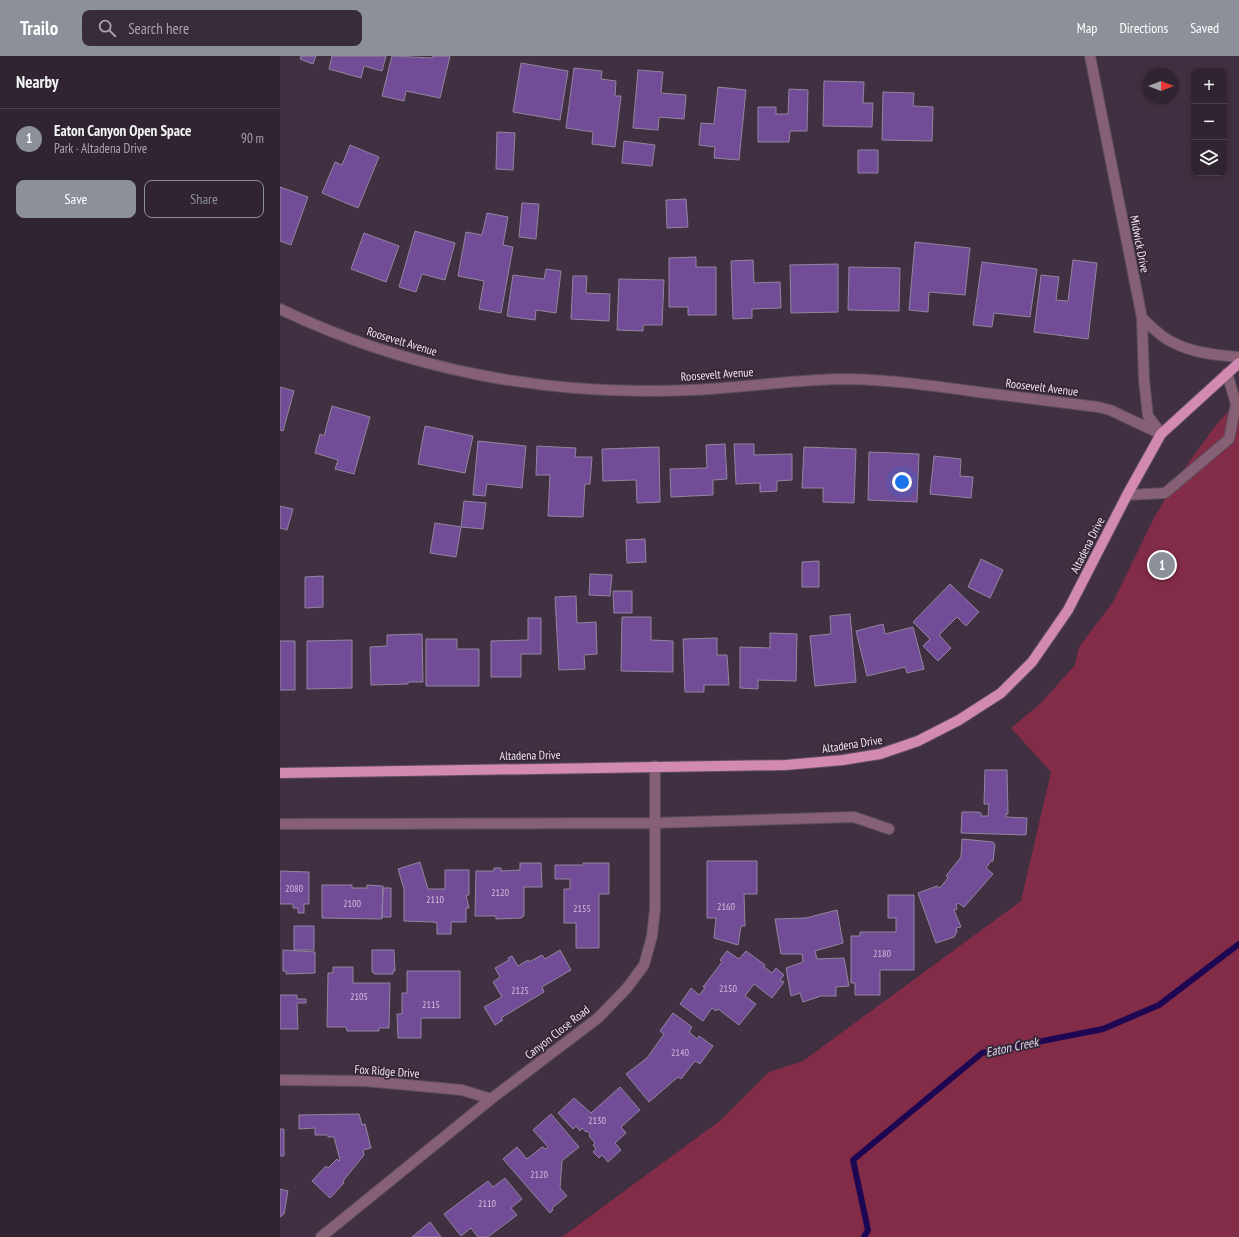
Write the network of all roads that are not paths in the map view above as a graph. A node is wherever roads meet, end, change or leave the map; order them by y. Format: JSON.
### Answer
{"nodes":[{"id":1,"x":1090,"y":56,"type":"edge"},
{"id":2,"x":280,"y":309,"type":"edge"},
{"id":3,"x":1142,"y":318,"type":"junction"},
{"id":4,"x":1239,"y":357,"type":"edge"},
{"id":5,"x":1239,"y":363,"type":"edge"},
{"id":6,"x":1227,"y":373,"type":"junction"},
{"id":7,"x":1161,"y":434,"type":"junction"},
{"id":8,"x":1127,"y":494,"type":"junction"},
{"id":9,"x":655,"y":766,"type":"junction"},
{"id":10,"x":280,"y":772,"type":"edge"},
{"id":11,"x":654,"y":823,"type":"junction"},
{"id":12,"x":280,"y":824,"type":"edge"},
{"id":13,"x":889,"y":829,"type":"dead end"},
{"id":14,"x":280,"y":1080,"type":"edge"},
{"id":15,"x":491,"y":1099,"type":"junction"},
{"id":16,"x":321,"y":1237,"type":"edge"}],
"edges":[{"from":1,"to":3,"type":"street","name":"Midwick Drive"},
{"from":2,"to":7,"type":"street","name":"Roosevelt Avenue"},
{"from":3,"to":4,"type":"street"},
{"from":3,"to":7,"type":"street","name":"Midwick Drive"},
{"from":5,"to":6,"type":"main road","name":"Altadena Drive"},
{"from":6,"to":7,"type":"main road","name":"Altadena Drive"},
{"from":6,"to":8,"type":"street"},
{"from":7,"to":8,"type":"main road","name":"Altadena Drive"},
{"from":8,"to":9,"type":"main road","name":"Altadena Drive"},
{"from":9,"to":10,"type":"main road","name":"Altadena Drive"},
{"from":9,"to":11,"type":"street","name":"Canyon Close Road"},
{"from":11,"to":12,"type":"street"},
{"from":11,"to":13,"type":"street"},
{"from":11,"to":15,"type":"street","name":"Canyon Close Road"},
{"from":14,"to":15,"type":"street","name":"Fox Ridge Drive"},
{"from":15,"to":16,"type":"street","name":"Canyon Close Road"}]}
